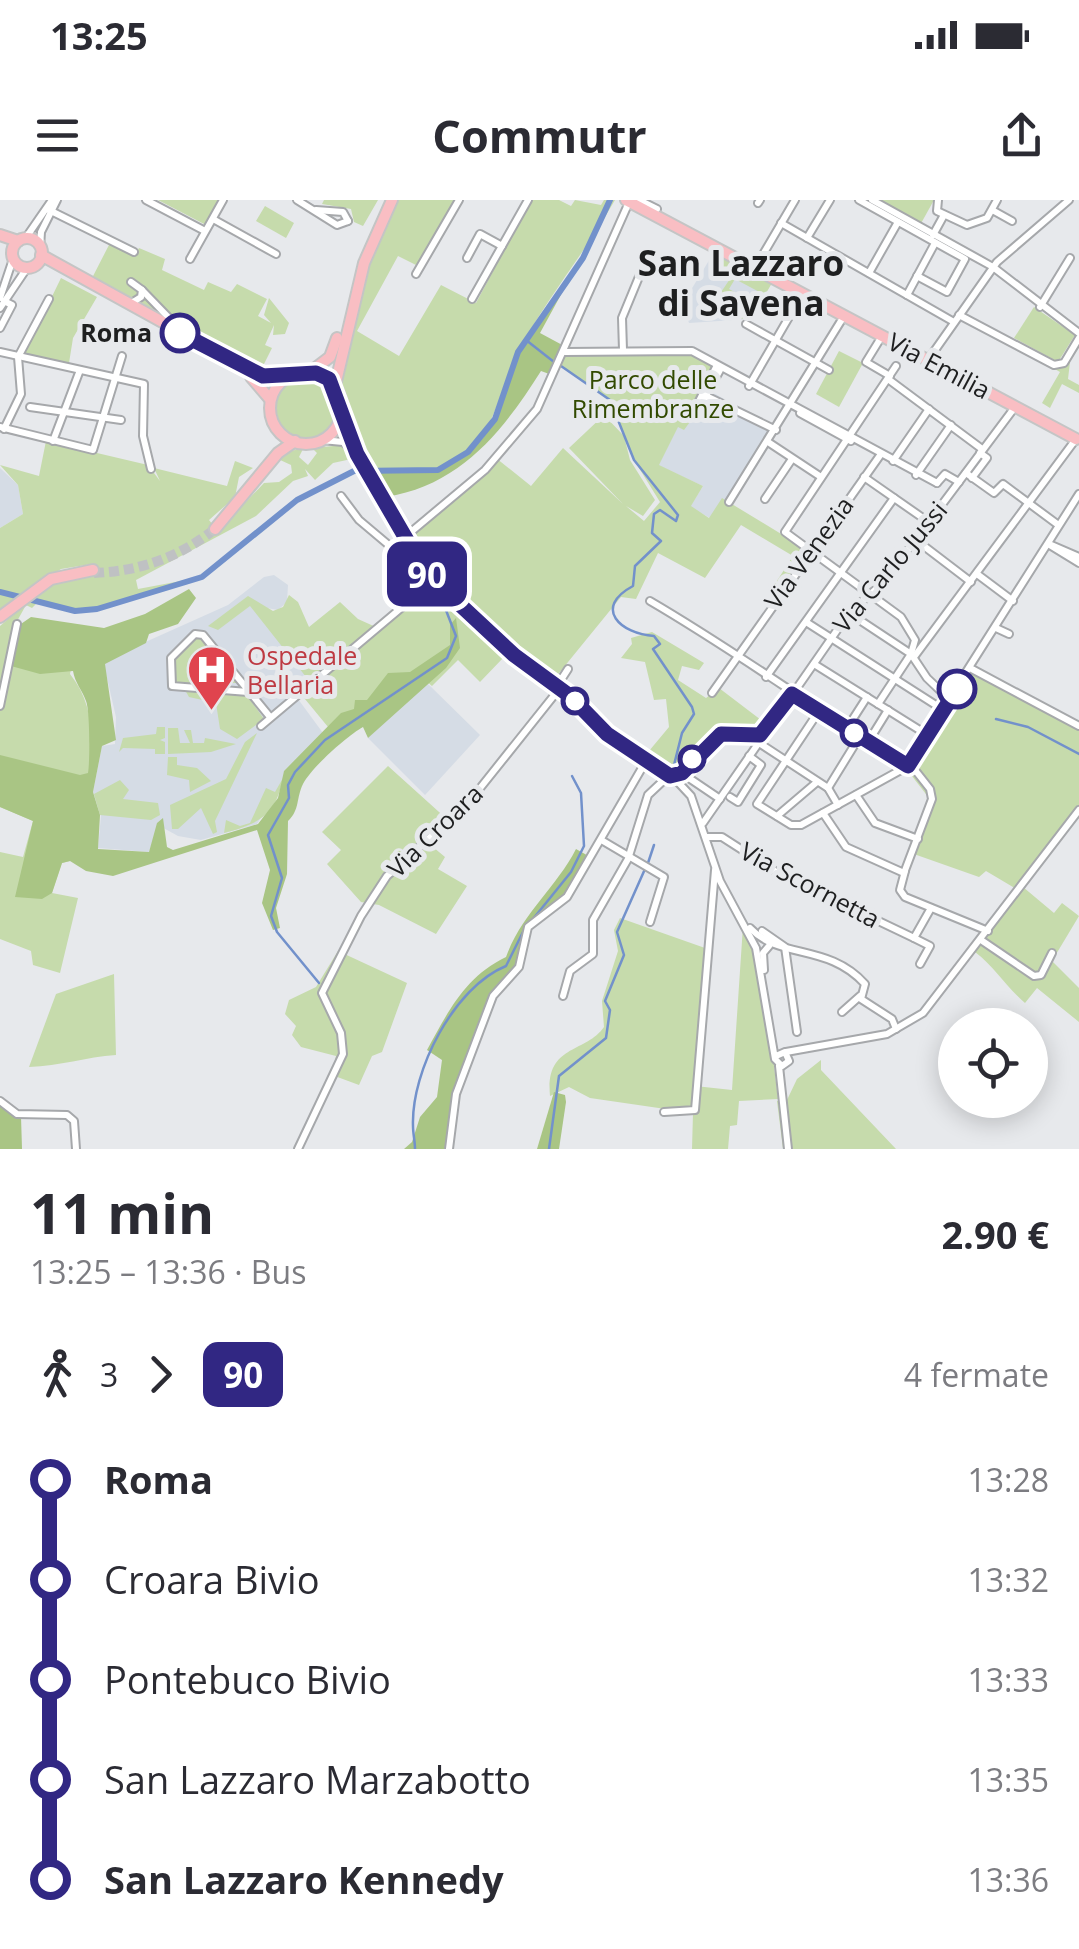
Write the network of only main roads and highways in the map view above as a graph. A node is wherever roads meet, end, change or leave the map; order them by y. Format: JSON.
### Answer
{"nodes":[{"id":1,"x":388,"y":200,"type":"edge"},
{"id":2,"x":631,"y":200,"type":"edge"},
{"id":3,"x":0,"y":238,"type":"edge"},
{"id":4,"x":22,"y":240,"type":"junction"},
{"id":5,"x":13,"y":256,"type":"junction"},
{"id":6,"x":36,"y":259,"type":"junction"},
{"id":7,"x":206,"y":349,"type":"junction"},
{"id":8,"x":310,"y":373,"type":"junction"},
{"id":9,"x":285,"y":378,"type":"junction"},
{"id":10,"x":335,"y":387,"type":"junction"},
{"id":11,"x":270,"y":398,"type":"junction"},
{"id":12,"x":280,"y":432,"type":"junction"},
{"id":13,"x":1077,"y":440,"type":"edge"},
{"id":14,"x":295,"y":441,"type":"junction"},
{"id":15,"x":93,"y":571,"type":"tunnel mouth"},
{"id":16,"x":3,"y":614,"type":"edge"}],
"edges":[{"from":1,"to":8,"type":"main road"},
{"from":1,"to":10,"type":"main road"},
{"from":2,"to":13,"type":"main road","name":"Via Emilia"},
{"from":3,"to":4,"type":"main road"},
{"from":3,"to":5,"type":"main road"},
{"from":4,"to":5,"type":"main road"},
{"from":4,"to":6,"type":"main road"},
{"from":5,"to":6,"type":"main road"},
{"from":6,"to":7,"type":"main road"},
{"from":6,"to":7,"type":"main road"},
{"from":7,"to":9,"type":"main road"},
{"from":7,"to":11,"type":"main road"},
{"from":8,"to":9,"type":"main road"},
{"from":8,"to":10,"type":"main road"},
{"from":9,"to":11,"type":"main road"},
{"from":10,"to":14,"type":"main road"},
{"from":11,"to":12,"type":"main road"},
{"from":12,"to":14,"type":"main road"},
{"from":12,"to":14,"type":"main road"},
{"from":15,"to":16,"type":"main road"}]}
